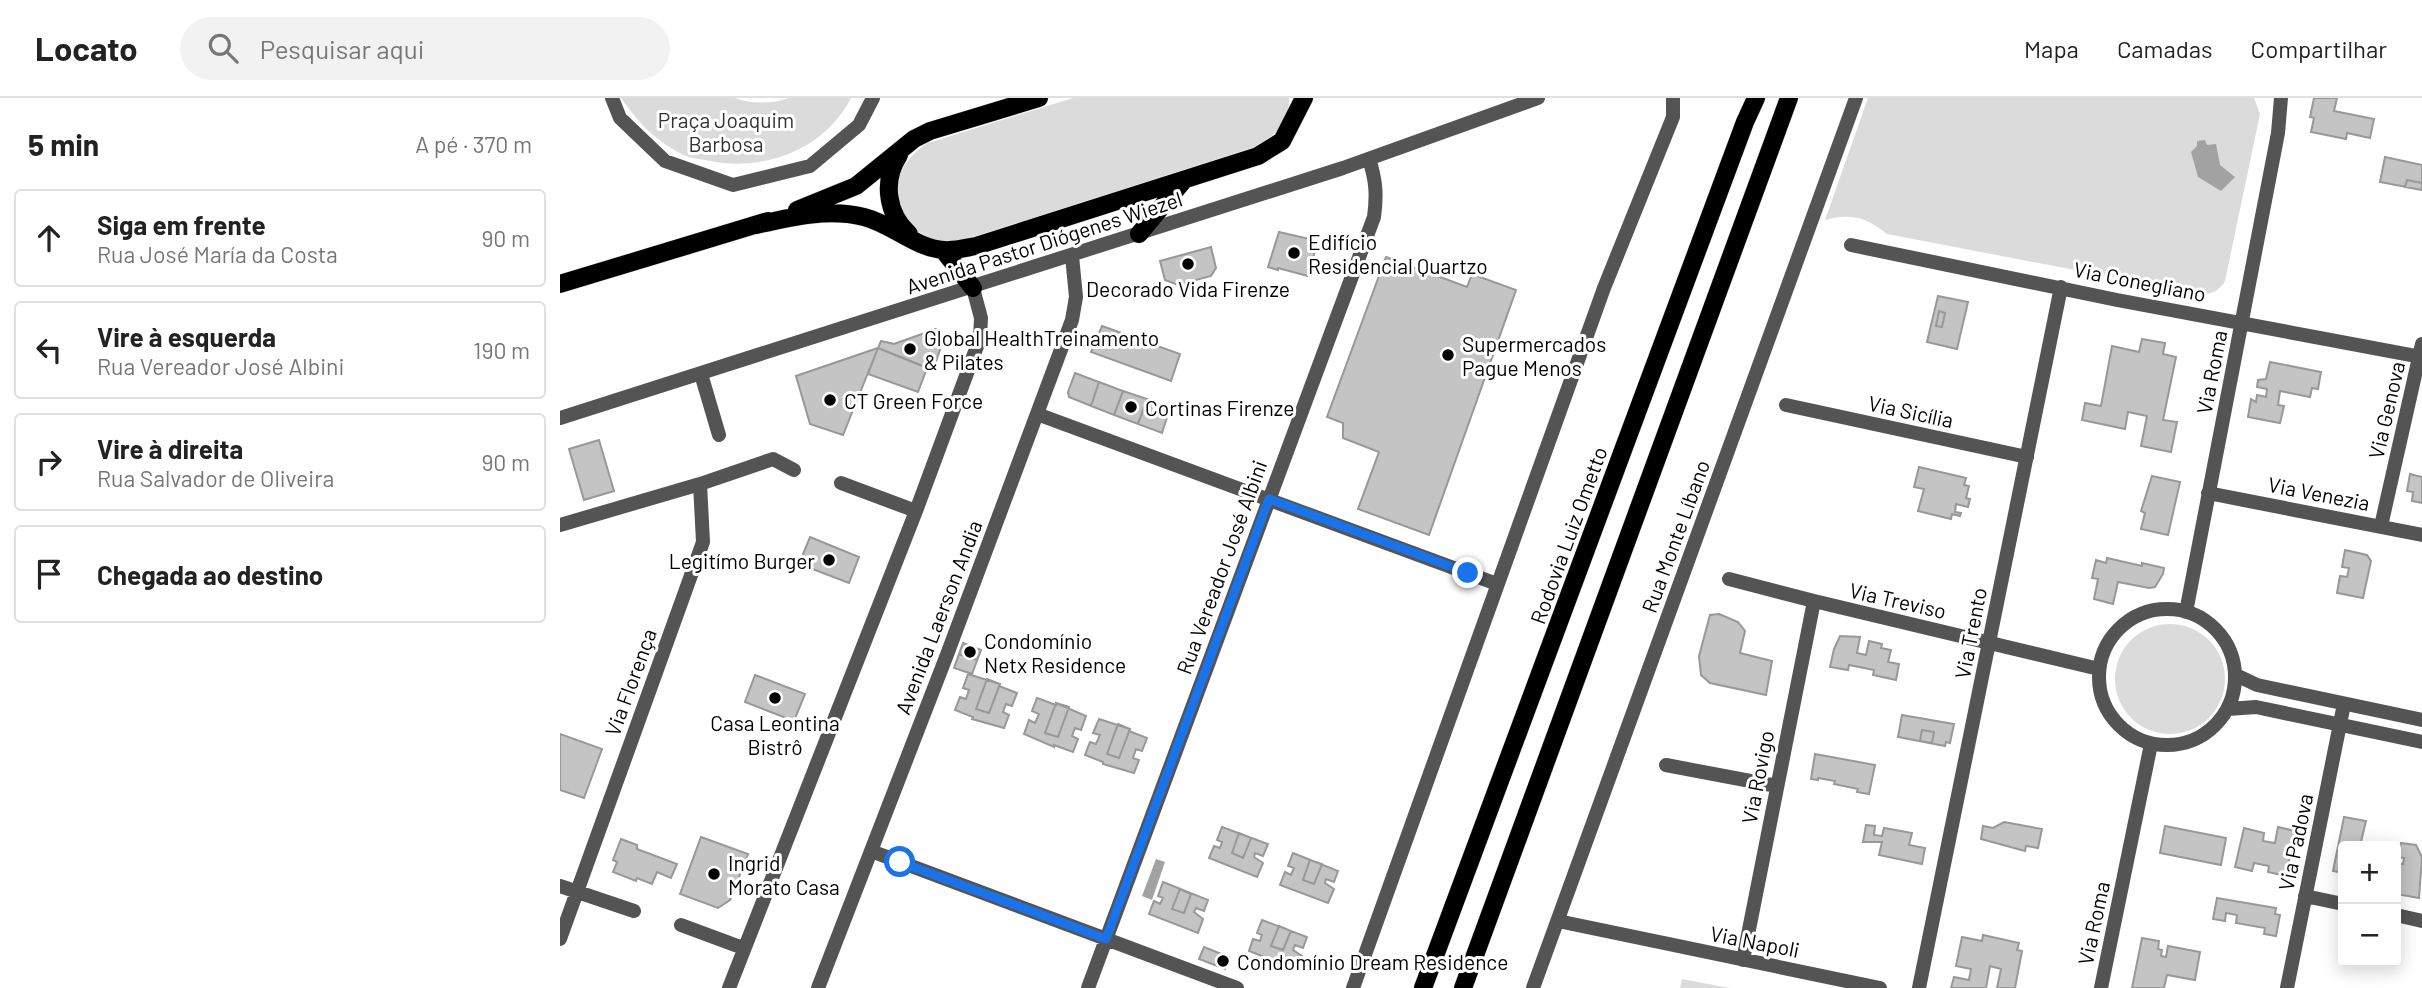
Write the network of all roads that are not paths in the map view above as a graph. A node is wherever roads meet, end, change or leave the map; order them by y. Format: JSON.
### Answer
{"nodes":[{"id":1,"x":612,"y":98,"type":"edge"},
{"id":2,"x":873,"y":98,"type":"edge"},
{"id":3,"x":1039,"y":98,"type":"edge"},
{"id":4,"x":1538,"y":98,"type":"edge"},
{"id":5,"x":1673,"y":98,"type":"edge"},
{"id":6,"x":1756,"y":98,"type":"edge"},
{"id":7,"x":1789,"y":98,"type":"edge"},
{"id":8,"x":1856,"y":98,"type":"edge"},
{"id":9,"x":2281,"y":98,"type":"edge"},
{"id":10,"x":1301,"y":100,"type":"edge"},
{"id":11,"x":1014,"y":103,"type":"edge"},
{"id":12,"x":903,"y":148,"type":"junction"},
{"id":13,"x":1369,"y":159,"type":"junction"},
{"id":14,"x":1184,"y":180,"type":"junction"},
{"id":15,"x":756,"y":225,"type":"junction"},
{"id":16,"x":1139,"y":234,"type":"junction"},
{"id":17,"x":920,"y":243,"type":"junction"},
{"id":18,"x":1851,"y":245,"type":"dead end"},
{"id":19,"x":943,"y":250,"type":"junction"},
{"id":20,"x":1072,"y":256,"type":"junction"},
{"id":21,"x":560,"y":284,"type":"edge"},
{"id":22,"x":2061,"y":287,"type":"junction"},
{"id":23,"x":973,"y":288,"type":"junction"},
{"id":24,"x":2242,"y":321,"type":"junction"},
{"id":25,"x":2421,"y":352,"type":"edge"},
{"id":26,"x":701,"y":374,"type":"junction"},
{"id":27,"x":1786,"y":405,"type":"dead end"},
{"id":28,"x":1037,"y":414,"type":"junction"},
{"id":29,"x":560,"y":418,"type":"edge"},
{"id":30,"x":719,"y":435,"type":"dead end"},
{"id":31,"x":2027,"y":457,"type":"junction"},
{"id":32,"x":794,"y":470,"type":"dead end"},
{"id":33,"x":841,"y":483,"type":"dead end"},
{"id":34,"x":700,"y":484,"type":"junction"},
{"id":35,"x":2208,"y":493,"type":"junction"},
{"id":36,"x":1269,"y":499,"type":"junction"},
{"id":37,"x":916,"y":511,"type":"junction"},
{"id":38,"x":560,"y":525,"type":"edge"},
{"id":39,"x":2381,"y":527,"type":"junction"},
{"id":40,"x":2422,"y":536,"type":"edge"},
{"id":41,"x":1730,"y":579,"type":"dead end"},
{"id":42,"x":1497,"y":584,"type":"junction"},
{"id":43,"x":1814,"y":601,"type":"junction"},
{"id":44,"x":2186,"y":612,"type":"junction"},
{"id":45,"x":1989,"y":643,"type":"junction"},
{"id":46,"x":2099,"y":669,"type":"junction"},
{"id":47,"x":2236,"y":675,"type":"junction"},
{"id":48,"x":2344,"y":704,"type":"junction"},
{"id":49,"x":2228,"y":709,"type":"junction"},
{"id":50,"x":2422,"y":720,"type":"edge"},
{"id":51,"x":2341,"y":726,"type":"junction"},
{"id":52,"x":2422,"y":742,"type":"edge"},
{"id":53,"x":2151,"y":744,"type":"junction"},
{"id":54,"x":1666,"y":765,"type":"dead end"},
{"id":55,"x":1777,"y":786,"type":"junction"},
{"id":56,"x":871,"y":851,"type":"junction"},
{"id":57,"x":560,"y":886,"type":"edge"},
{"id":58,"x":577,"y":892,"type":"junction"},
{"id":59,"x":2305,"y":896,"type":"junction"},
{"id":60,"x":2338,"y":903,"type":"edge"},
{"id":61,"x":634,"y":911,"type":"dead end"},
{"id":62,"x":2401,"y":916,"type":"edge"},
{"id":63,"x":2422,"y":920,"type":"edge"},
{"id":64,"x":1558,"y":921,"type":"junction"},
{"id":65,"x":681,"y":925,"type":"dead end"},
{"id":66,"x":560,"y":939,"type":"edge"},
{"id":67,"x":1106,"y":939,"type":"junction"},
{"id":68,"x":743,"y":948,"type":"junction"},
{"id":69,"x":1743,"y":960,"type":"junction"},
{"id":70,"x":729,"y":988,"type":"edge"},
{"id":71,"x":818,"y":988,"type":"edge"},
{"id":72,"x":1088,"y":988,"type":"edge"},
{"id":73,"x":1237,"y":988,"type":"edge"},
{"id":74,"x":1353,"y":988,"type":"edge"},
{"id":75,"x":1423,"y":988,"type":"edge"},
{"id":76,"x":1463,"y":988,"type":"edge"},
{"id":77,"x":1533,"y":988,"type":"edge"},
{"id":78,"x":1880,"y":988,"type":"edge"},
{"id":79,"x":1919,"y":988,"type":"edge"},
{"id":80,"x":2101,"y":988,"type":"edge"},
{"id":81,"x":2287,"y":988,"type":"edge"}],
"edges":[{"from":1,"to":2,"type":"street"},
{"from":3,"to":11,"type":"main road"},
{"from":4,"to":13,"type":"street","name":"Avenida Pastor Diógenes Wiezel"},
{"from":5,"to":42,"type":"street"},
{"from":6,"to":75,"type":"main road","name":"Rodovia Luiz Ometto"},
{"from":7,"to":76,"type":"main road"},
{"from":8,"to":64,"type":"street","name":"Rua Monte Líbano"},
{"from":9,"to":24,"type":"street","name":"Via Roma"},
{"from":10,"to":14,"type":"main road"},
{"from":11,"to":12,"type":"main road"},
{"from":12,"to":15,"type":"main road"},
{"from":12,"to":17,"type":"main road"},
{"from":13,"to":16,"type":"street","name":"Avenida Pastor Diógenes Wiezel"},
{"from":13,"to":36,"type":"street","name":"Rua Vereador José Albini"},
{"from":14,"to":16,"type":"main road"},
{"from":14,"to":19,"type":"main road"},
{"from":15,"to":17,"type":"main road"},
{"from":15,"to":21,"type":"main road"},
{"from":16,"to":20,"type":"street","name":"Avenida Pastor Diógenes Wiezel"},
{"from":17,"to":19,"type":"main road"},
{"from":18,"to":22,"type":"street","name":"Via Conegliano"},
{"from":19,"to":23,"type":"main road"},
{"from":20,"to":23,"type":"street","name":"Avenida Pastor Diógenes Wiezel"},
{"from":20,"to":28,"type":"street","name":"Avenida Laerson Andia"},
{"from":22,"to":24,"type":"street","name":"Via Conegliano"},
{"from":22,"to":31,"type":"street","name":"Via Trento"},
{"from":23,"to":26,"type":"street","name":"Avenida Pastor Diógenes Wiezel"},
{"from":23,"to":37,"type":"street"},
{"from":24,"to":25,"type":"street","name":"Via Conegliano"},
{"from":24,"to":35,"type":"street","name":"Via Roma"},
{"from":25,"to":39,"type":"street","name":"Via Genova"},
{"from":26,"to":29,"type":"street","name":"Avenida Pastor Diógenes Wiezel"},
{"from":26,"to":30,"type":"street"},
{"from":27,"to":31,"type":"street","name":"Via Sicília"},
{"from":28,"to":36,"type":"street"},
{"from":28,"to":56,"type":"street","name":"Avenida Laerson Andia"},
{"from":31,"to":45,"type":"street","name":"Via Trento"},
{"from":32,"to":34,"type":"street"},
{"from":33,"to":37,"type":"street"},
{"from":34,"to":38,"type":"street"},
{"from":34,"to":58,"type":"street","name":"Via Florença"},
{"from":35,"to":39,"type":"street","name":"Via Venezia"},
{"from":35,"to":44,"type":"street","name":"Via Roma"},
{"from":36,"to":42,"type":"street"},
{"from":36,"to":67,"type":"street","name":"Rua Vereador José Albini"},
{"from":37,"to":68,"type":"street"},
{"from":39,"to":40,"type":"street","name":"Via Venezia"},
{"from":41,"to":43,"type":"street","name":"Via Treviso"},
{"from":42,"to":74,"type":"street"},
{"from":43,"to":45,"type":"street","name":"Via Treviso"},
{"from":43,"to":55,"type":"street","name":"Via Rovigo"},
{"from":44,"to":46,"type":"street"},
{"from":44,"to":47,"type":"street"},
{"from":45,"to":46,"type":"street","name":"Via Treviso"},
{"from":45,"to":79,"type":"street","name":"Via Trento"},
{"from":46,"to":53,"type":"street"},
{"from":47,"to":48,"type":"street"},
{"from":47,"to":49,"type":"street"},
{"from":48,"to":50,"type":"street"},
{"from":48,"to":51,"type":"street","name":"Via Padova"},
{"from":49,"to":51,"type":"street"},
{"from":49,"to":53,"type":"street"},
{"from":51,"to":52,"type":"street"},
{"from":51,"to":59,"type":"street","name":"Via Padova"},
{"from":53,"to":80,"type":"street","name":"Via Roma"},
{"from":54,"to":55,"type":"street"},
{"from":55,"to":69,"type":"street","name":"Via Rovigo"},
{"from":56,"to":67,"type":"street"},
{"from":56,"to":71,"type":"street","name":"Avenida Laerson Andia"},
{"from":57,"to":58,"type":"street"},
{"from":58,"to":61,"type":"street"},
{"from":58,"to":66,"type":"street","name":"Via Florença"},
{"from":59,"to":60,"type":"street"},
{"from":59,"to":81,"type":"street","name":"Via Padova"},
{"from":62,"to":63,"type":"street"},
{"from":64,"to":69,"type":"street","name":"Via Napoli"},
{"from":64,"to":77,"type":"street","name":"Rua Monte Líbano"},
{"from":65,"to":68,"type":"street"},
{"from":67,"to":72,"type":"street","name":"Rua Vereador José Albini"},
{"from":67,"to":73,"type":"street"},
{"from":68,"to":70,"type":"street"},
{"from":69,"to":78,"type":"street","name":"Via Napoli"}]}
